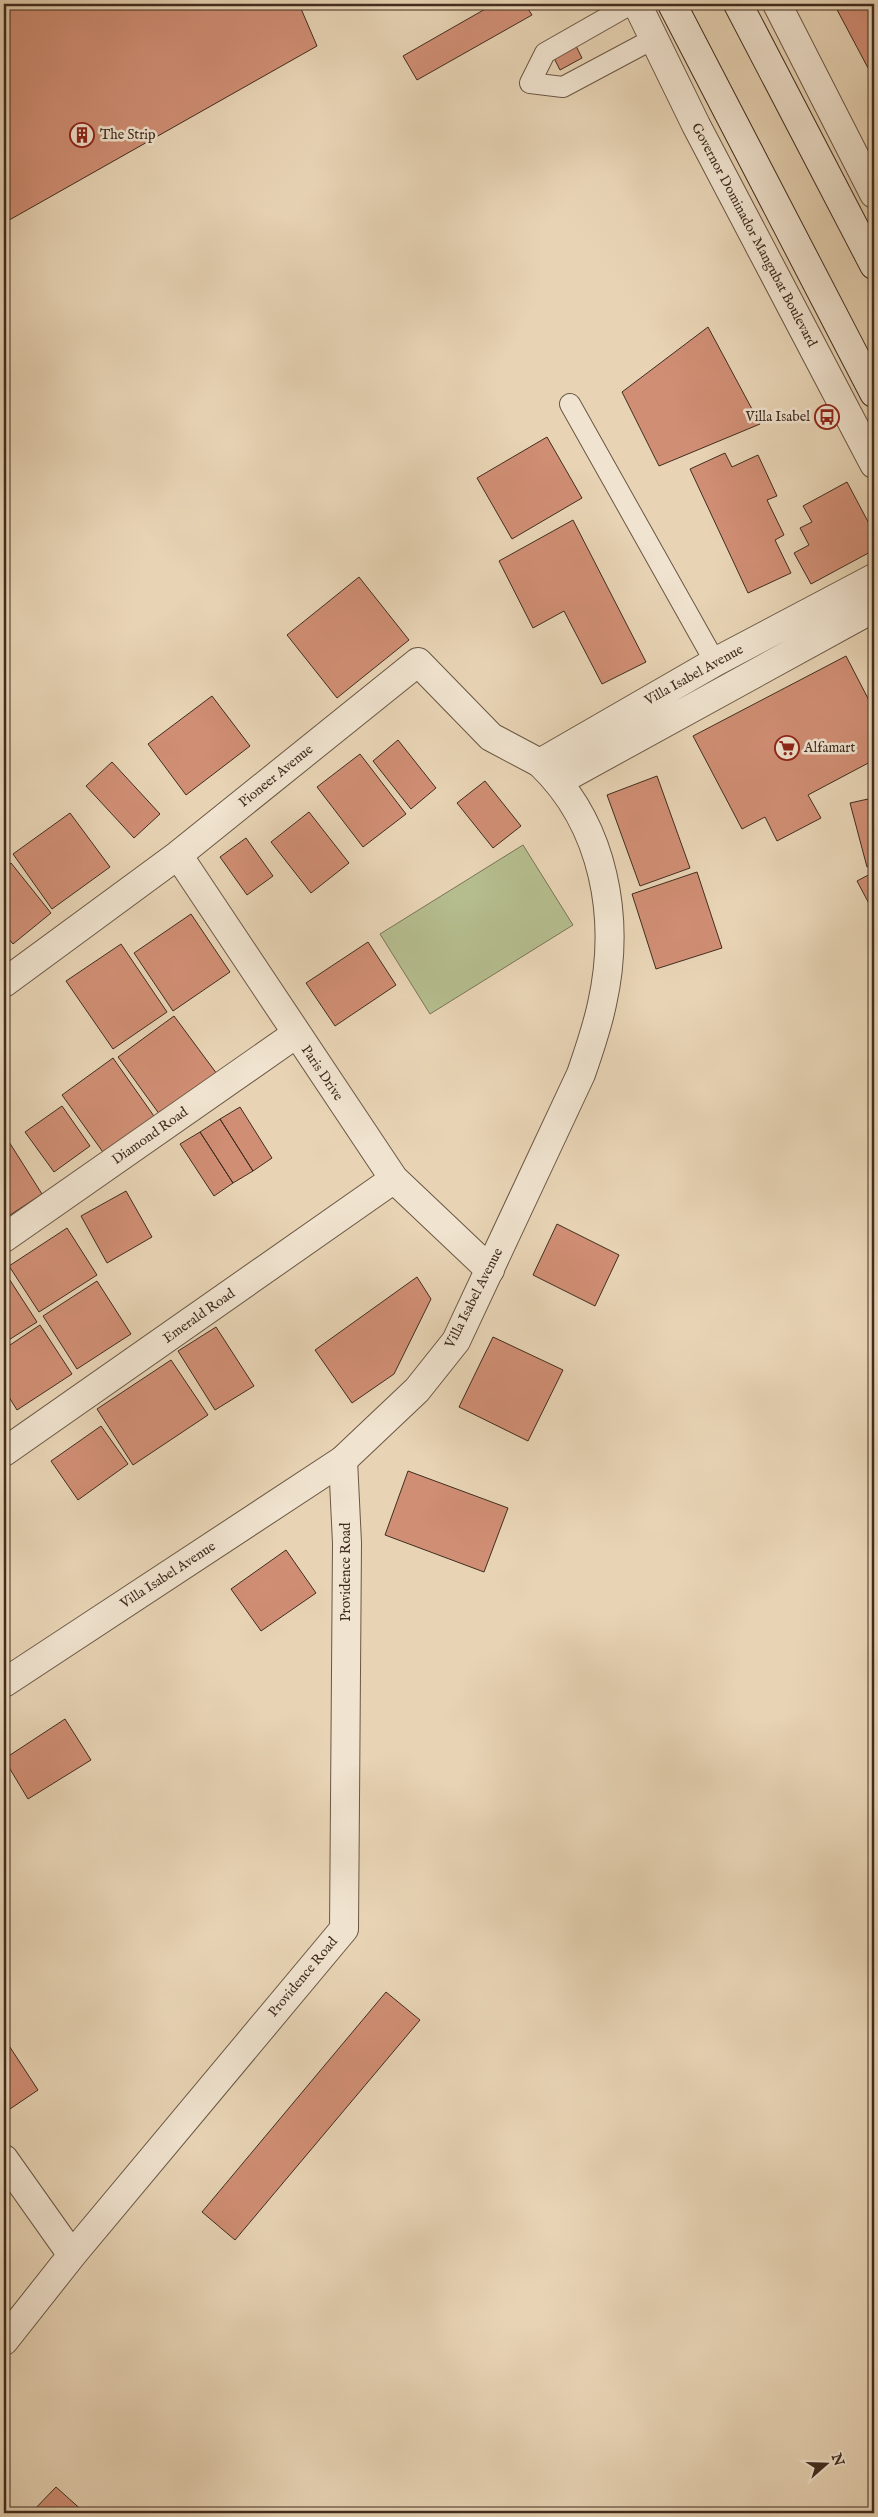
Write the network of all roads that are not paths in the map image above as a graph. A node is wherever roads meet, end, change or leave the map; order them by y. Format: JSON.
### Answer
{"nodes":[{"id":1,"x":631,"y":4,"type":"edge"},
{"id":2,"x":636,"y":4,"type":"edge"},
{"id":3,"x":672,"y":4,"type":"edge"},
{"id":4,"x":738,"y":4,"type":"edge"},
{"id":5,"x":776,"y":4,"type":"edge"},
{"id":6,"x":653,"y":39,"type":"junction"},
{"id":7,"x":874,"y":194,"type":"edge"},
{"id":8,"x":874,"y":265,"type":"edge"},
{"id":9,"x":874,"y":393,"type":"edge"},
{"id":10,"x":570,"y":404,"type":"dead end"},
{"id":11,"x":874,"y":464,"type":"edge"},
{"id":12,"x":874,"y":578,"type":"edge"},
{"id":13,"x":874,"y":608,"type":"edge"},
{"id":14,"x":715,"y":662,"type":"junction"},
{"id":15,"x":549,"y":772,"type":"junction"},
{"id":16,"x":178,"y":855,"type":"junction"},
{"id":17,"x":4,"y":984,"type":"edge"},
{"id":18,"x":296,"y":1034,"type":"junction"},
{"id":19,"x":394,"y":1179,"type":"junction"},
{"id":20,"x":4,"y":1238,"type":"edge"},
{"id":21,"x":490,"y":1270,"type":"junction"},
{"id":22,"x":4,"y":1452,"type":"edge"},
{"id":23,"x":343,"y":1460,"type":"junction"},
{"id":24,"x":4,"y":1683,"type":"edge"},
{"id":25,"x":4,"y":2159,"type":"edge"},
{"id":26,"x":72,"y":2255,"type":"junction"},
{"id":27,"x":4,"y":2342,"type":"edge"}],
"edges":[{"from":1,"to":6,"type":"lane"},
{"from":2,"to":6,"type":"street","name":"Governor Dominador Mangubat Boulevard"},
{"from":3,"to":9,"type":"street"},
{"from":4,"to":8,"type":"street"},
{"from":5,"to":7,"type":"street"},
{"from":6,"to":11,"type":"street","name":"Governor Dominador Mangubat Boulevard"},
{"from":10,"to":14,"type":"lane"},
{"from":12,"to":14,"type":"street","name":"Villa Isabel Avenue"},
{"from":13,"to":15,"type":"street","name":"Villa Isabel Avenue"},
{"from":14,"to":15,"type":"street","name":"Villa Isabel Avenue"},
{"from":15,"to":16,"type":"street","name":"Pioneer Avenue"},
{"from":15,"to":21,"type":"street","name":"Villa Isabel Avenue"},
{"from":16,"to":17,"type":"street","name":"Pioneer Avenue"},
{"from":16,"to":18,"type":"street","name":"Paris Drive"},
{"from":18,"to":19,"type":"street","name":"Paris Drive"},
{"from":18,"to":20,"type":"street","name":"Diamond Road"},
{"from":19,"to":21,"type":"street","name":"Paris Drive"},
{"from":19,"to":22,"type":"street","name":"Emerald Road"},
{"from":21,"to":23,"type":"street","name":"Villa Isabel Avenue"},
{"from":23,"to":24,"type":"street","name":"Villa Isabel Avenue"},
{"from":23,"to":26,"type":"street","name":"Providence Road"},
{"from":25,"to":26,"type":"street"},
{"from":26,"to":27,"type":"street","name":"Providence Road"}]}
